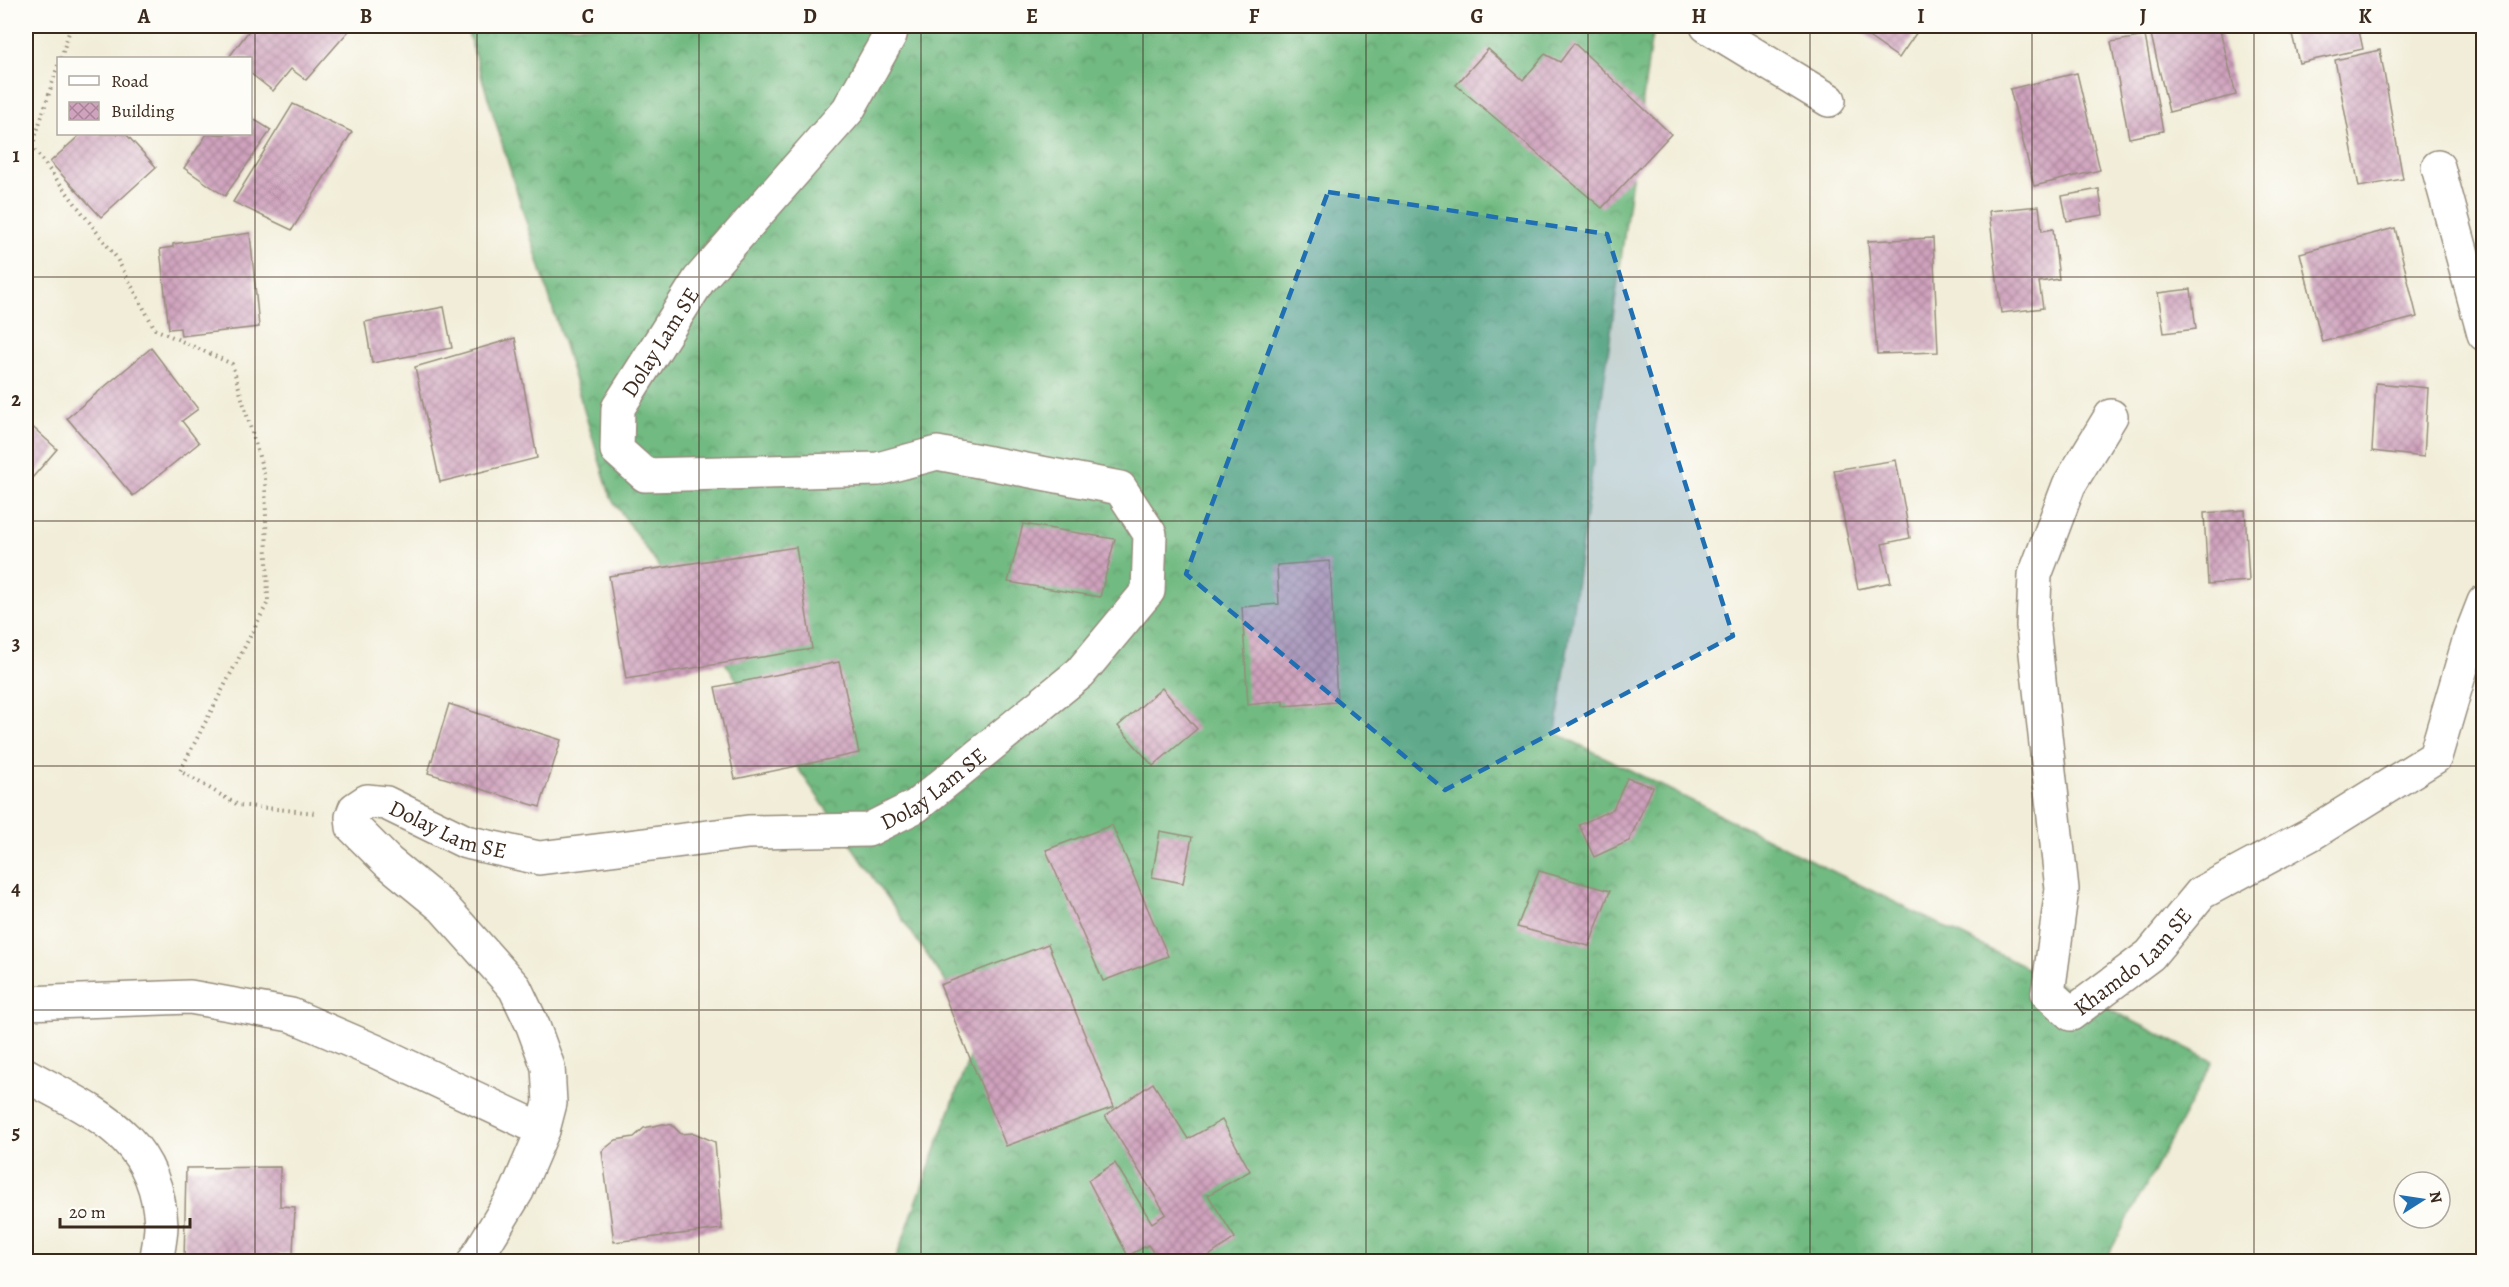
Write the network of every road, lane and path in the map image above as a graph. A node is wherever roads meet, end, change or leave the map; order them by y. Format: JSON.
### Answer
{"nodes":[{"id":1,"x":71,"y":26,"type":"edge"},
{"id":2,"x":892,"y":26,"type":"edge"},
{"id":3,"x":1707,"y":26,"type":"edge"},
{"id":4,"x":61,"y":57,"type":"edge"},
{"id":5,"x":57,"y":68,"type":"edge"},
{"id":6,"x":1829,"y":100,"type":"dead end"},
{"id":7,"x":2438,"y":167,"type":"dead end"},
{"id":8,"x":2484,"y":334,"type":"edge"},
{"id":9,"x":2111,"y":416,"type":"dead end"},
{"id":10,"x":2484,"y":602,"type":"edge"},
{"id":11,"x":352,"y":817,"type":"junction"},
{"id":12,"x":26,"y":1003,"type":"edge"},
{"id":13,"x":26,"y":1075,"type":"edge"},
{"id":14,"x":543,"y":1130,"type":"junction"},
{"id":15,"x":156,"y":1262,"type":"edge"},
{"id":16,"x":474,"y":1262,"type":"edge"}],
"edges":[{"from":1,"to":4,"type":"path"},
{"from":2,"to":11,"type":"street","name":"Dolay Lam SE"},
{"from":3,"to":6,"type":"street"},
{"from":5,"to":11,"type":"path"},
{"from":7,"to":8,"type":"street"},
{"from":9,"to":10,"type":"street","name":"Khamdo Lam SE"},
{"from":11,"to":14,"type":"street","name":"Dolay Lam SE"},
{"from":12,"to":14,"type":"street"},
{"from":13,"to":15,"type":"street"},
{"from":14,"to":16,"type":"street","name":"Dolay Lam SE"}]}
